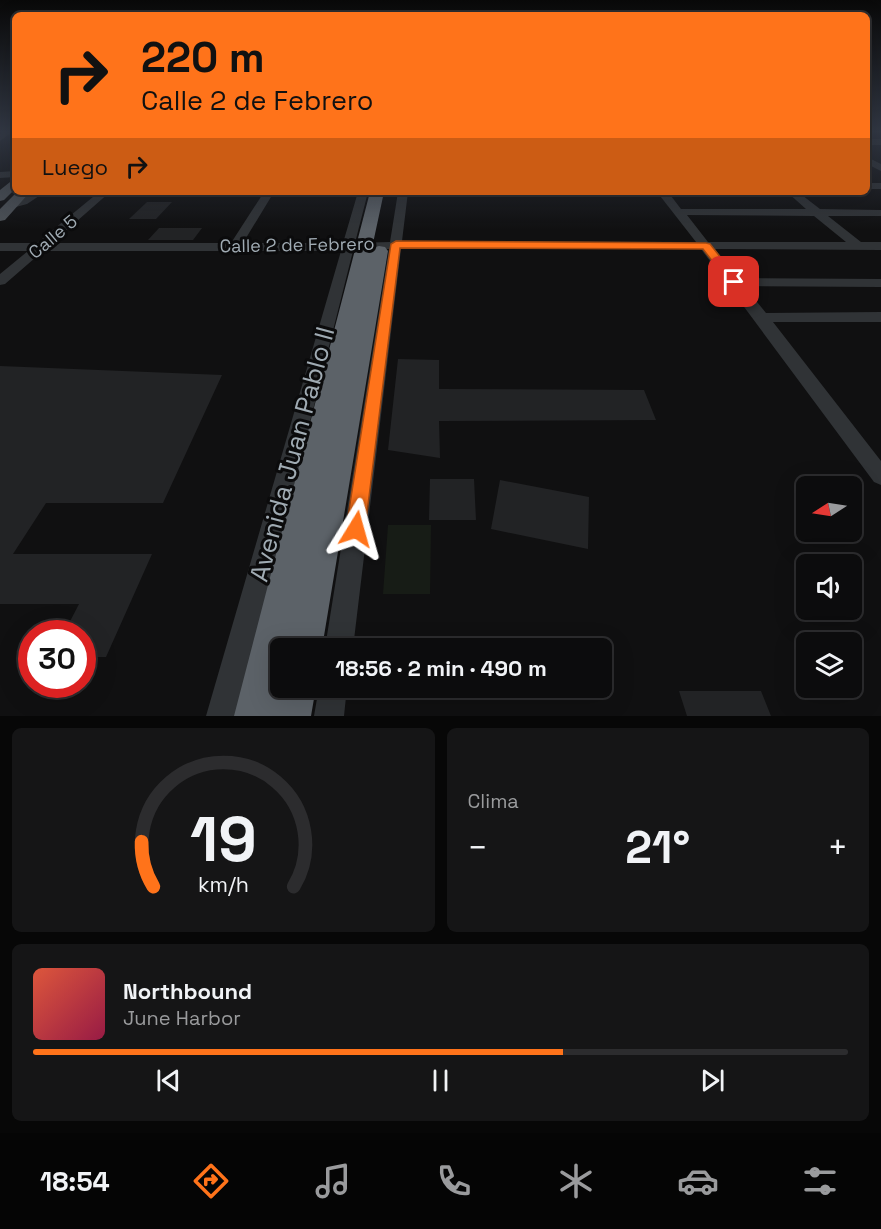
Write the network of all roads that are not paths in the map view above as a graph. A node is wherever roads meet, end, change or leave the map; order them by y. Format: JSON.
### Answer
{"nodes":[{"id":1,"x":12,"y":186,"type":"edge"},
{"id":2,"x":21,"y":195,"type":"edge"},
{"id":3,"x":35,"y":195,"type":"edge"},
{"id":4,"x":101,"y":195,"type":"edge"},
{"id":5,"x":267,"y":195,"type":"edge"},
{"id":6,"x":364,"y":195,"type":"edge"},
{"id":7,"x":377,"y":195,"type":"edge"},
{"id":8,"x":388,"y":195,"type":"edge"},
{"id":9,"x":400,"y":195,"type":"edge"},
{"id":10,"x":665,"y":195,"type":"edge"},
{"id":11,"x":795,"y":195,"type":"edge"},
{"id":12,"x":0,"y":197,"type":"edge"},
{"id":13,"x":12,"y":205,"type":"junction"},
{"id":14,"x":679,"y":212,"type":"junction"},
{"id":15,"x":816,"y":213,"type":"junction"},
{"id":16,"x":881,"y":213,"type":"edge"},
{"id":17,"x":0,"y":217,"type":"edge"},
{"id":18,"x":372,"y":245,"type":"junction"},
{"id":19,"x":235,"y":246,"type":"junction"},
{"id":20,"x":706,"y":246,"type":"junction"},
{"id":21,"x":858,"y":246,"type":"junction"},
{"id":22,"x":881,"y":246,"type":"edge"},
{"id":23,"x":0,"y":247,"type":"edge"},
{"id":24,"x":40,"y":247,"type":"junction"},
{"id":25,"x":0,"y":280,"type":"edge"},
{"id":26,"x":734,"y":282,"type":"junction"},
{"id":27,"x":878,"y":285,"type":"edge"},
{"id":28,"x":760,"y":318,"type":"junction"},
{"id":29,"x":881,"y":318,"type":"edge"},
{"id":30,"x":881,"y":476,"type":"edge"},
{"id":31,"x":306,"y":638,"type":"edge"},
{"id":32,"x":340,"y":638,"type":"edge"},
{"id":33,"x":295,"y":698,"type":"edge"},
{"id":34,"x":331,"y":698,"type":"edge"},
{"id":35,"x":221,"y":716,"type":"edge"},
{"id":36,"x":254,"y":716,"type":"edge"},
{"id":37,"x":291,"y":716,"type":"edge"},
{"id":38,"x":329,"y":716,"type":"edge"}],
"edges":[{"from":1,"to":12,"type":"main road"},
{"from":2,"to":13,"type":"main road"},
{"from":3,"to":13,"type":"street"},
{"from":4,"to":24,"type":"street","name":"Calle 5"},
{"from":5,"to":19,"type":"street"},
{"from":6,"to":18,"type":"street","name":"Avenida Juan Pablo II"},
{"from":7,"to":18,"type":"highway","name":"Avenida Juan Pablo II"},
{"from":8,"to":18,"type":"highway","name":"Avenida Juan Pablo II"},
{"from":9,"to":18,"type":"street","name":"Avenida Juan Pablo II"},
{"from":10,"to":14,"type":"street"},
{"from":11,"to":15,"type":"street"},
{"from":13,"to":17,"type":"main road"},
{"from":14,"to":15,"type":"street"},
{"from":14,"to":20,"type":"street"},
{"from":15,"to":16,"type":"street"},
{"from":15,"to":21,"type":"street"},
{"from":18,"to":19,"type":"street","name":"Calle 2 de Febrero"},
{"from":18,"to":20,"type":"street","name":"Calle 2 de Febrero"},
{"from":18,"to":31,"type":"highway","name":"Avenida Juan Pablo II"},
{"from":18,"to":32,"type":"street","name":"Avenida Juan Pablo II"},
{"from":18,"to":35,"type":"street","name":"Avenida Juan Pablo II"},
{"from":18,"to":36,"type":"highway","name":"Avenida Juan Pablo II"},
{"from":19,"to":24,"type":"street","name":"Calle 2 de Febrero"},
{"from":20,"to":21,"type":"street","name":"Calle 2 de Febrero"},
{"from":20,"to":26,"type":"street"},
{"from":21,"to":22,"type":"street","name":"Calle 2 de Febrero"},
{"from":23,"to":24,"type":"street","name":"Calle 2 de Febrero"},
{"from":24,"to":25,"type":"street","name":"Calle 5"},
{"from":26,"to":27,"type":"street"},
{"from":26,"to":28,"type":"street"},
{"from":28,"to":29,"type":"street"},
{"from":28,"to":30,"type":"street"},
{"from":33,"to":37,"type":"highway"},
{"from":34,"to":38,"type":"street"}]}
